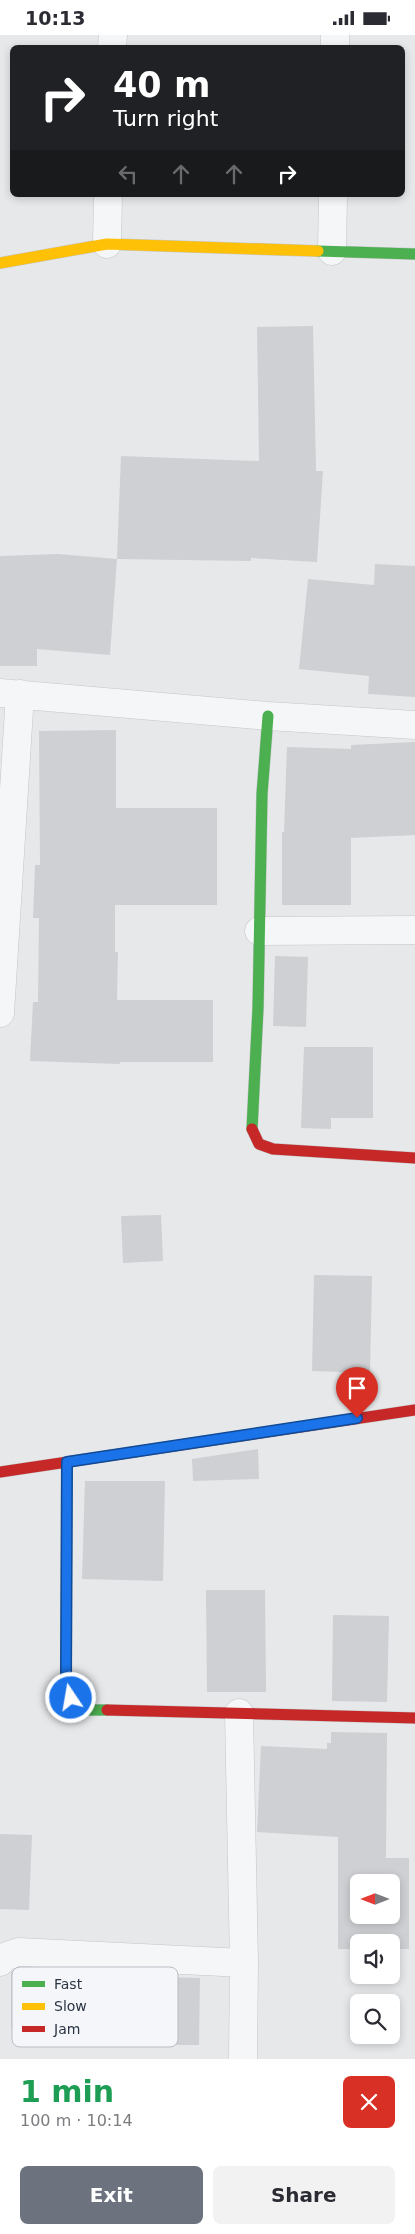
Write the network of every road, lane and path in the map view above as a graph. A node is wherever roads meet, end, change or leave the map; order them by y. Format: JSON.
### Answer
{"nodes":[{"id":1,"x":108,"y":197,"type":"edge"},
{"id":2,"x":333,"y":197,"type":"edge"},
{"id":3,"x":107,"y":244,"type":"junction"},
{"id":4,"x":332,"y":251,"type":"junction"},
{"id":5,"x":415,"y":254,"type":"edge"},
{"id":6,"x":0,"y":263,"type":"edge"},
{"id":7,"x":10,"y":693,"type":"edge"},
{"id":8,"x":268,"y":716,"type":"junction"},
{"id":9,"x":415,"y":725,"type":"edge"},
{"id":10,"x":415,"y":930,"type":"edge"},
{"id":11,"x":259,"y":931,"type":"junction"},
{"id":12,"x":0,"y":1013,"type":"edge"},
{"id":13,"x":415,"y":1158,"type":"edge"},
{"id":14,"x":415,"y":1410,"type":"edge"},
{"id":15,"x":67,"y":1462,"type":"junction"},
{"id":16,"x":0,"y":1472,"type":"edge"},
{"id":17,"x":239,"y":1713,"type":"junction"},
{"id":18,"x":415,"y":1718,"type":"edge"},
{"id":19,"x":0,"y":1962,"type":"edge"},
{"id":20,"x":244,"y":1963,"type":"junction"},
{"id":21,"x":243,"y":2059,"type":"edge"}],
"edges":[{"from":1,"to":3,"type":"street"},
{"from":2,"to":4,"type":"street"},
{"from":3,"to":4,"type":"street"},
{"from":3,"to":6,"type":"street"},
{"from":4,"to":5,"type":"street"},
{"from":7,"to":8,"type":"street"},
{"from":7,"to":12,"type":"street"},
{"from":8,"to":9,"type":"street"},
{"from":8,"to":11,"type":"street"},
{"from":10,"to":11,"type":"street"},
{"from":11,"to":13,"type":"street"},
{"from":14,"to":15,"type":"street"},
{"from":15,"to":16,"type":"street"},
{"from":15,"to":17,"type":"street"},
{"from":17,"to":18,"type":"street"},
{"from":17,"to":20,"type":"street"},
{"from":19,"to":20,"type":"street"},
{"from":20,"to":21,"type":"street"}]}
